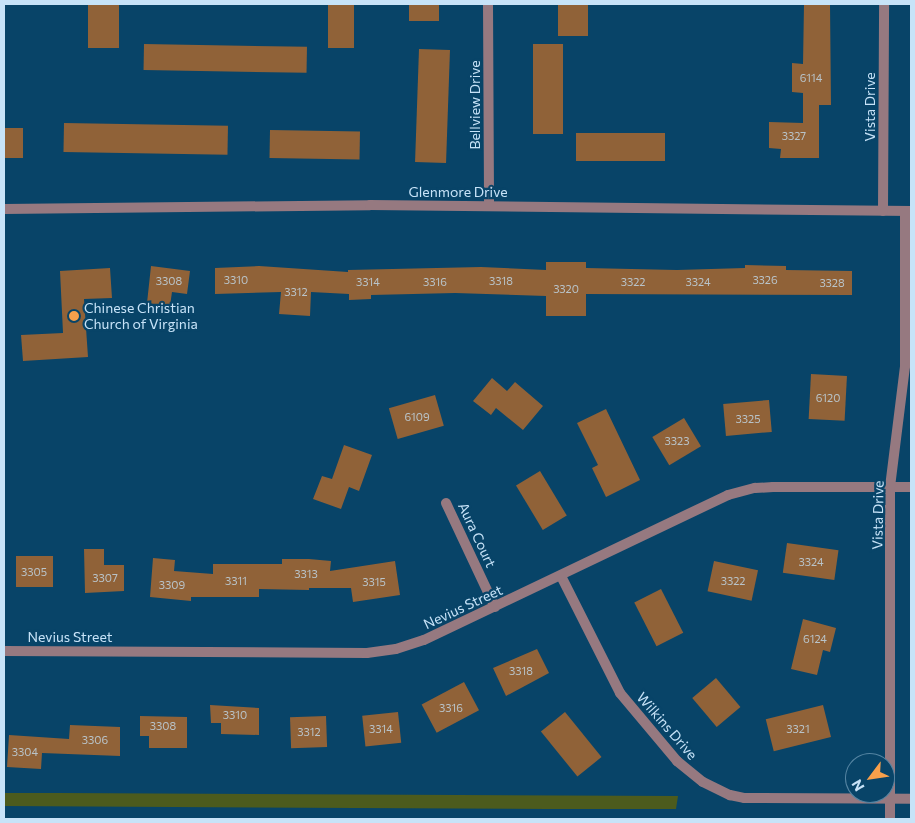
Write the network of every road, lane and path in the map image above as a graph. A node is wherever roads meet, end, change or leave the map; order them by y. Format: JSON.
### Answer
{"nodes":[{"id":1,"x":488,"y":4,"type":"edge"},
{"id":2,"x":884,"y":4,"type":"edge"},
{"id":3,"x":489,"y":206,"type":"junction"},
{"id":4,"x":4,"y":209,"type":"edge"},
{"id":5,"x":883,"y":211,"type":"junction"},
{"id":6,"x":908,"y":211,"type":"edge"},
{"id":7,"x":911,"y":487,"type":"edge"},
{"id":8,"x":890,"y":488,"type":"junction"},
{"id":9,"x":446,"y":503,"type":"dead end"},
{"id":10,"x":562,"y":576,"type":"junction"},
{"id":11,"x":495,"y":607,"type":"junction"},
{"id":12,"x":4,"y":651,"type":"edge"},
{"id":13,"x":890,"y":753,"type":"edge"},
{"id":14,"x":845,"y":799,"type":"edge"},
{"id":15,"x":895,"y":799,"type":"edge"},
{"id":16,"x":911,"y":799,"type":"edge"},
{"id":17,"x":890,"y":803,"type":"edge"},
{"id":18,"x":890,"y":819,"type":"edge"}],
"edges":[{"from":1,"to":3,"type":"street","name":"Bellview Drive"},
{"from":2,"to":5,"type":"street","name":"Vista Drive"},
{"from":3,"to":4,"type":"street","name":"Glenmore Drive"},
{"from":3,"to":5,"type":"street","name":"Glenmore Drive"},
{"from":5,"to":6,"type":"street","name":"Glenmore Drive"},
{"from":6,"to":8,"type":"street","name":"Vista Drive"},
{"from":7,"to":8,"type":"street","name":"Nevius Street"},
{"from":8,"to":10,"type":"street","name":"Nevius Street"},
{"from":8,"to":13,"type":"street","name":"Vista Drive"},
{"from":9,"to":11,"type":"street","name":"Aura Court"},
{"from":10,"to":11,"type":"street","name":"Nevius Street"},
{"from":10,"to":14,"type":"street","name":"Wilkins Drive"},
{"from":11,"to":12,"type":"street","name":"Nevius Street"},
{"from":15,"to":16,"type":"street","name":"Wilkins Drive"},
{"from":17,"to":18,"type":"street","name":"Vista Drive"}]}
